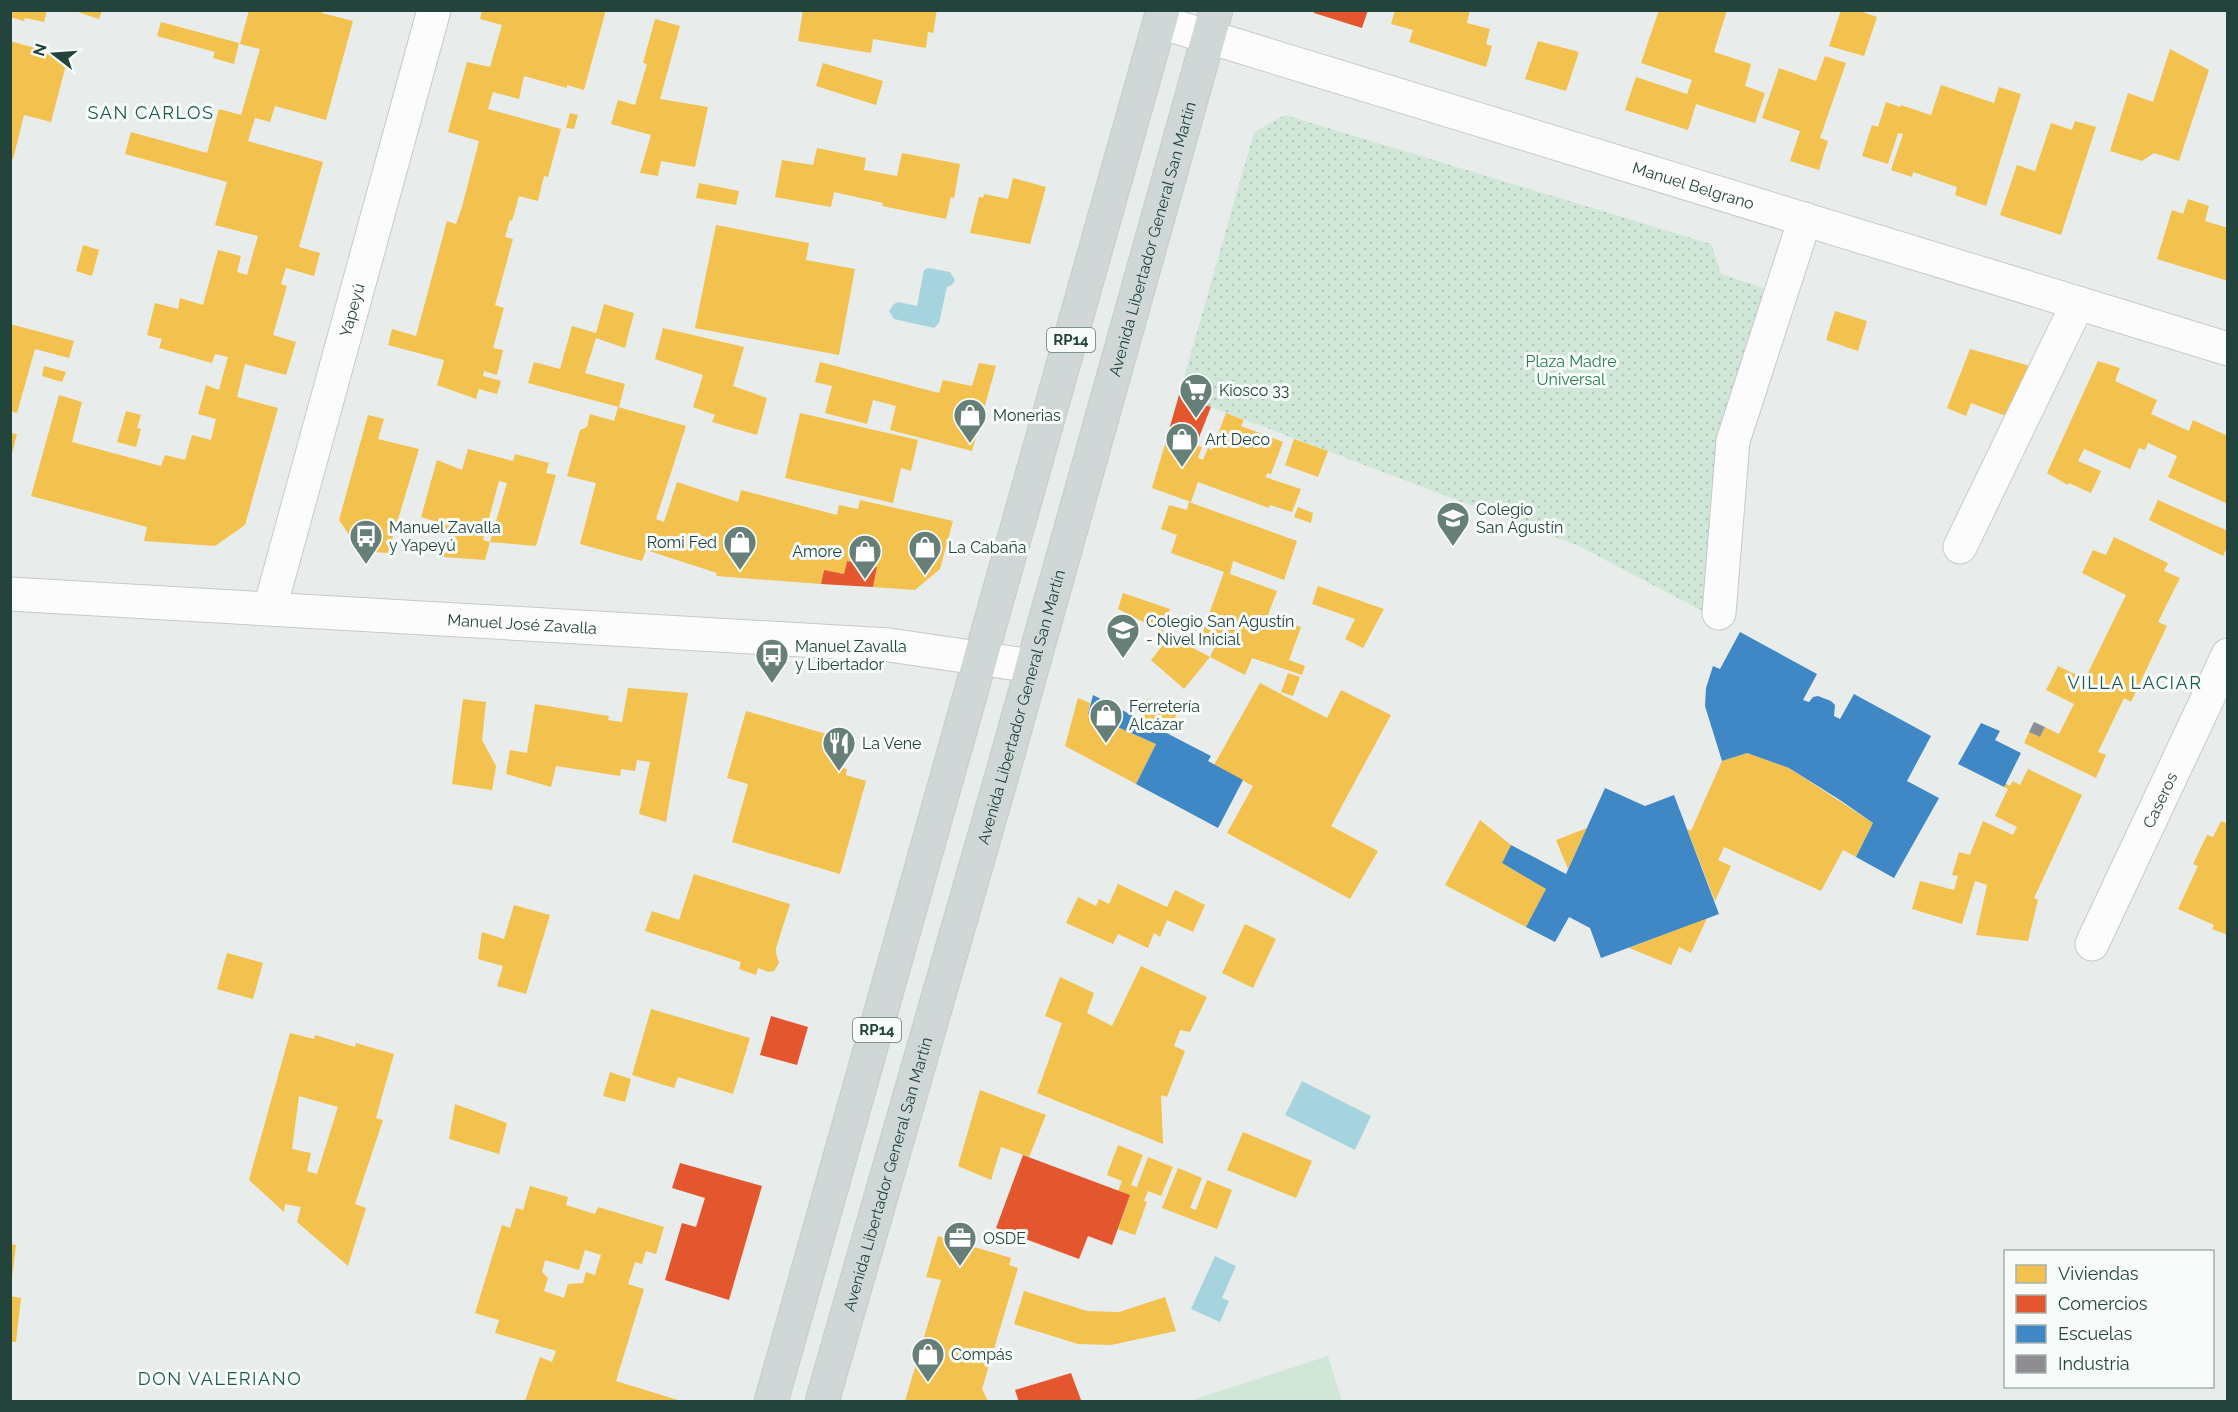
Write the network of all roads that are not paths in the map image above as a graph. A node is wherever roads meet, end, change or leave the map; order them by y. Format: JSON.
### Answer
{"nodes":[{"id":1,"x":434,"y":10,"type":"edge"},
{"id":2,"x":1162,"y":16,"type":"edge"},
{"id":3,"x":1212,"y":23,"type":"edge"},
{"id":4,"x":1804,"y":219,"type":"junction"},
{"id":5,"x":2078,"y":303,"type":"junction"},
{"id":6,"x":2228,"y":349,"type":"edge"},
{"id":7,"x":1959,"y":547,"type":"dead end"},
{"id":8,"x":10,"y":594,"type":"edge"},
{"id":9,"x":270,"y":608,"type":"junction"},
{"id":10,"x":1719,"y":613,"type":"dead end"},
{"id":11,"x":2228,"y":655,"type":"edge"},
{"id":12,"x":982,"y":658,"type":"junction"},
{"id":13,"x":1032,"y":666,"type":"junction"},
{"id":14,"x":2092,"y":944,"type":"dead end"},
{"id":15,"x":771,"y":1401,"type":"edge"},
{"id":16,"x":822,"y":1401,"type":"edge"}],
"edges":[{"from":1,"to":9,"type":"street","name":"Yapeyú"},
{"from":2,"to":3,"type":"street","name":"Manuel Belgrano"},
{"from":2,"to":12,"type":"main road","number":"RP14"},
{"from":3,"to":4,"type":"street","name":"Manuel Belgrano"},
{"from":3,"to":13,"type":"main road","name":"Avenida Libertador General San Martín","number":"RP14"},
{"from":4,"to":5,"type":"street","name":"Manuel Belgrano"},
{"from":4,"to":10,"type":"street"},
{"from":5,"to":6,"type":"street","name":"Manuel Belgrano"},
{"from":5,"to":7,"type":"street"},
{"from":8,"to":9,"type":"street","name":"Manuel José Zavalla"},
{"from":9,"to":12,"type":"street","name":"Manuel José Zavalla"},
{"from":11,"to":14,"type":"street","name":"Caseros"},
{"from":12,"to":13,"type":"street","name":"Manuel José Zavalla"},
{"from":12,"to":15,"type":"main road","number":"RP14"},
{"from":13,"to":16,"type":"main road","name":"Avenida Libertador General San Martín","number":"RP14"}]}
